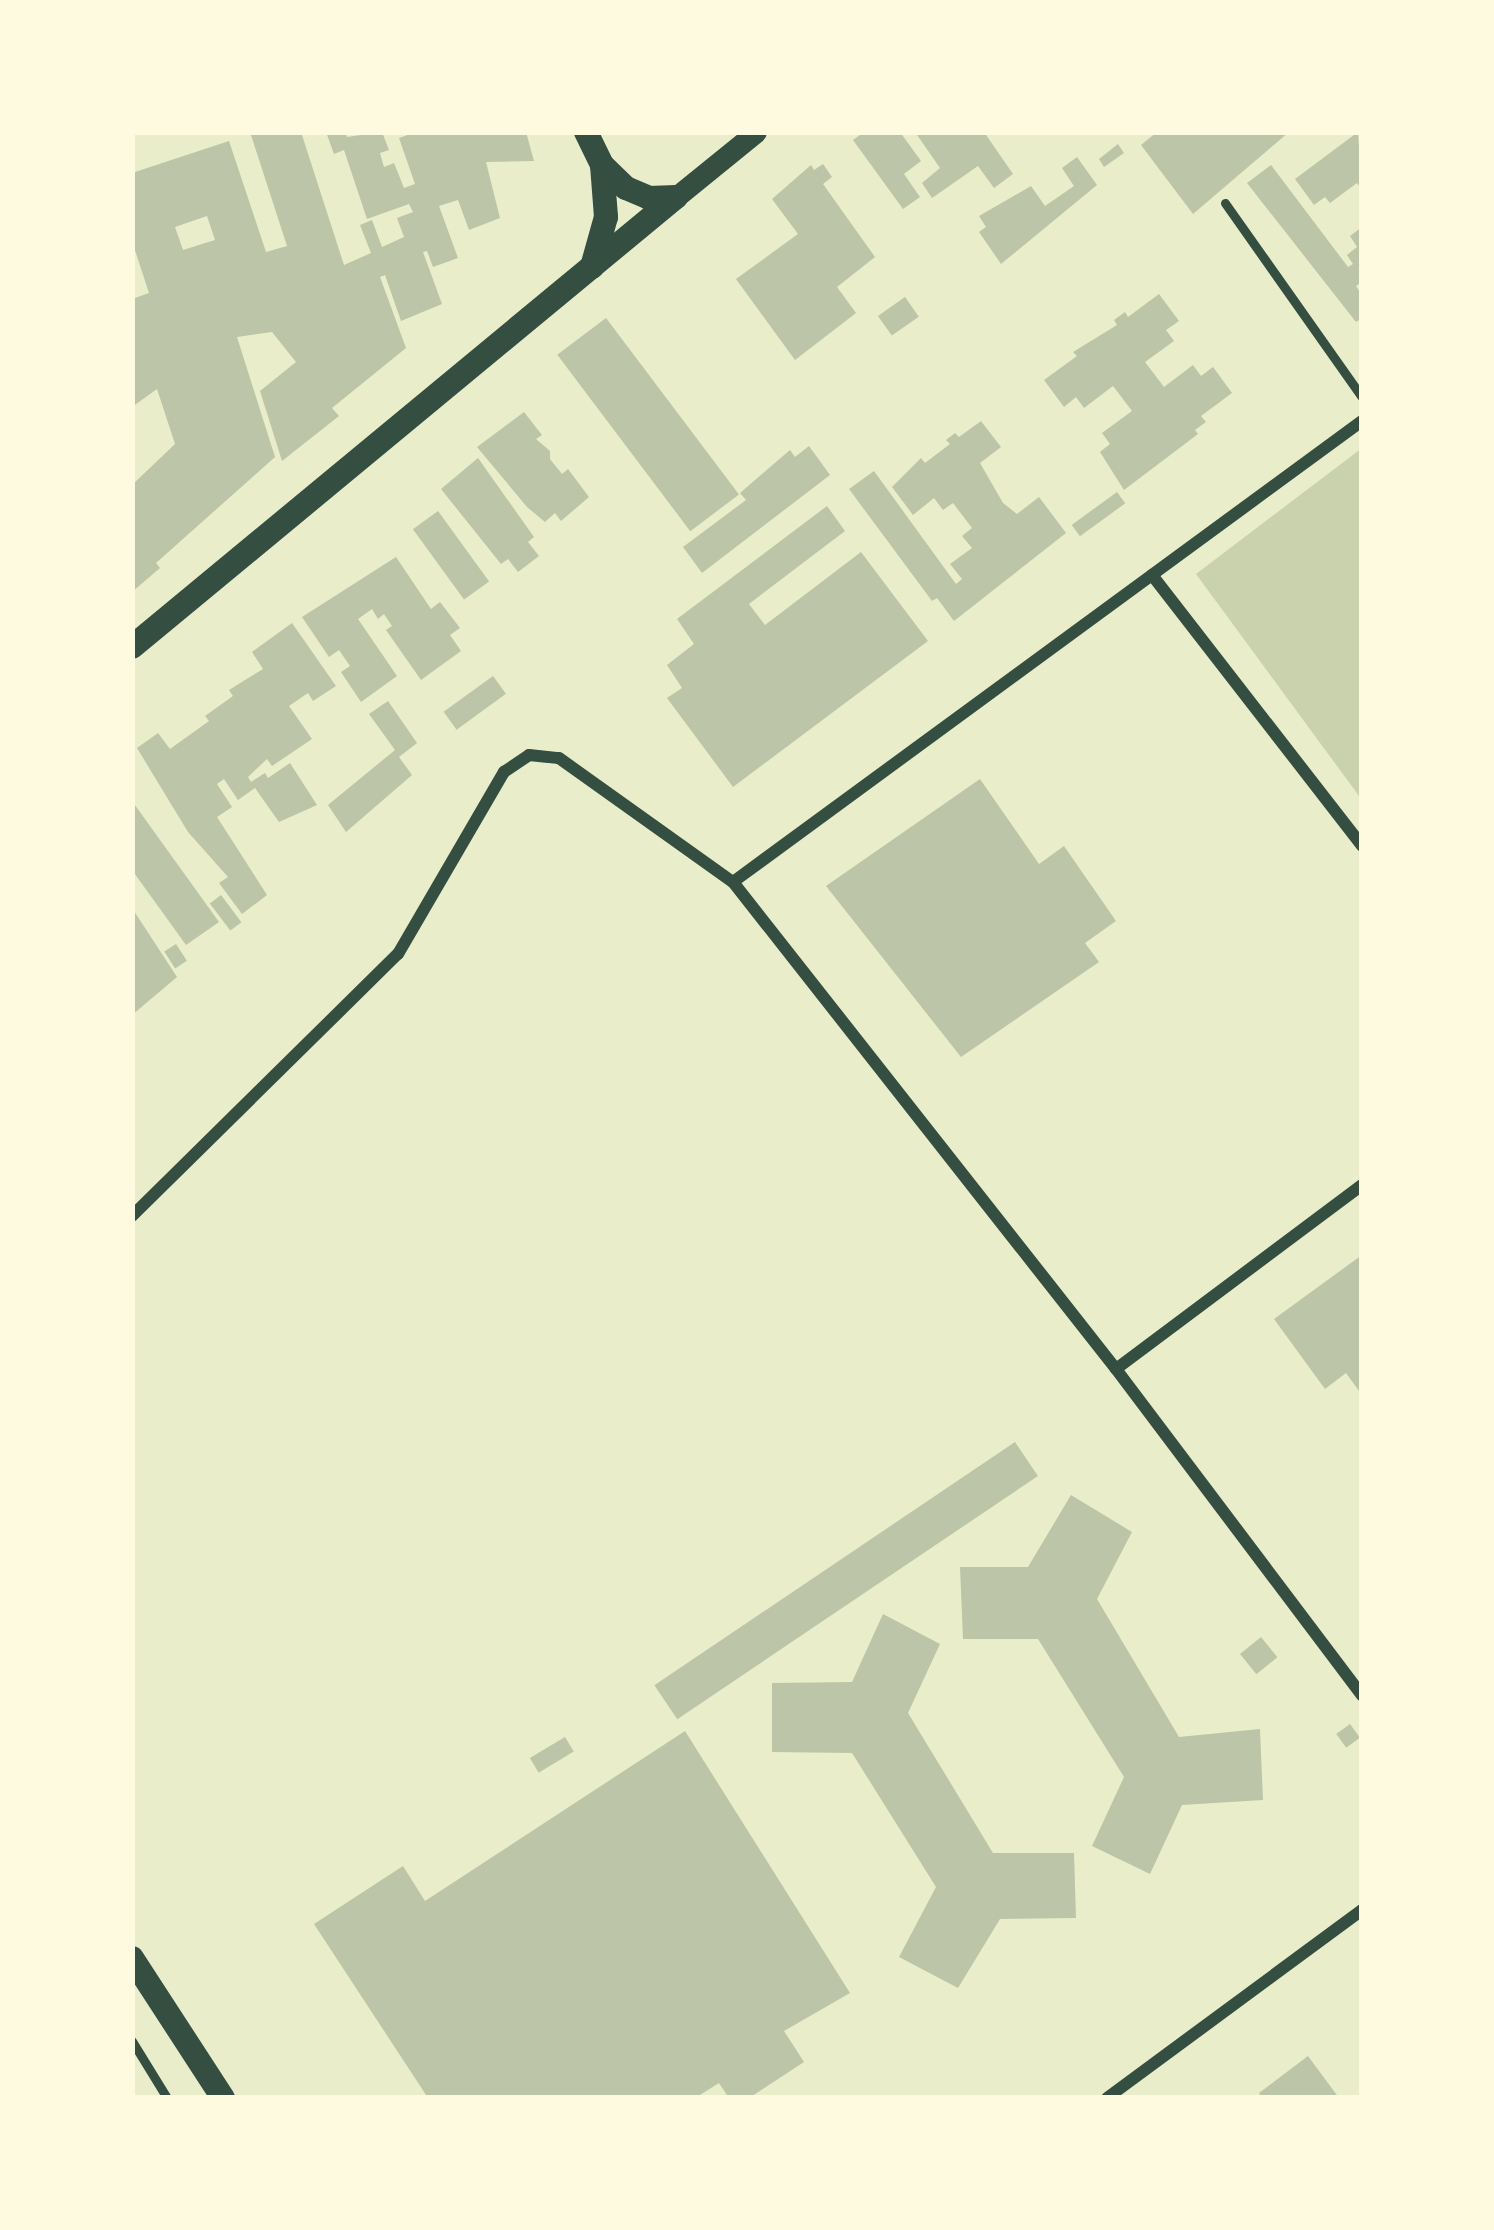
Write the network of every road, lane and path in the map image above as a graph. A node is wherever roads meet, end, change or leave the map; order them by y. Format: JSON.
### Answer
{"nodes":[{"id":1,"x":586,"y":132,"type":"edge"},
{"id":2,"x":756,"y":132,"type":"edge"},
{"id":3,"x":602,"y":165,"type":"junction"},
{"id":4,"x":676,"y":197,"type":"junction"},
{"id":5,"x":1225,"y":203,"type":"dead end"},
{"id":6,"x":592,"y":267,"type":"junction"},
{"id":7,"x":1362,"y":397,"type":"edge"},
{"id":8,"x":1362,"y":421,"type":"edge"},
{"id":9,"x":1152,"y":575,"type":"junction"},
{"id":10,"x":132,"y":647,"type":"edge"},
{"id":11,"x":1362,"y":846,"type":"edge"},
{"id":12,"x":733,"y":882,"type":"junction"},
{"id":13,"x":1362,"y":1185,"type":"edge"},
{"id":14,"x":132,"y":1216,"type":"edge"},
{"id":15,"x":1116,"y":1369,"type":"junction"},
{"id":16,"x":1362,"y":1696,"type":"edge"},
{"id":17,"x":1362,"y":1910,"type":"edge"},
{"id":18,"x":132,"y":1958,"type":"edge"},
{"id":19,"x":132,"y":2043,"type":"edge"},
{"id":20,"x":167,"y":2098,"type":"edge"},
{"id":21,"x":223,"y":2098,"type":"edge"},
{"id":22,"x":1107,"y":2098,"type":"edge"}],
"edges":[{"from":1,"to":3,"type":"main road"},
{"from":2,"to":4,"type":"street"},
{"from":3,"to":4,"type":"main road"},
{"from":3,"to":6,"type":"main road"},
{"from":4,"to":6,"type":"main road"},
{"from":5,"to":7,"type":"lane"},
{"from":6,"to":10,"type":"main road"},
{"from":8,"to":9,"type":"street"},
{"from":9,"to":11,"type":"street"},
{"from":9,"to":12,"type":"street"},
{"from":12,"to":14,"type":"street"},
{"from":12,"to":15,"type":"street"},
{"from":13,"to":15,"type":"street"},
{"from":15,"to":16,"type":"street"},
{"from":17,"to":22,"type":"street"},
{"from":18,"to":21,"type":"main road"},
{"from":19,"to":20,"type":"lane"}]}
